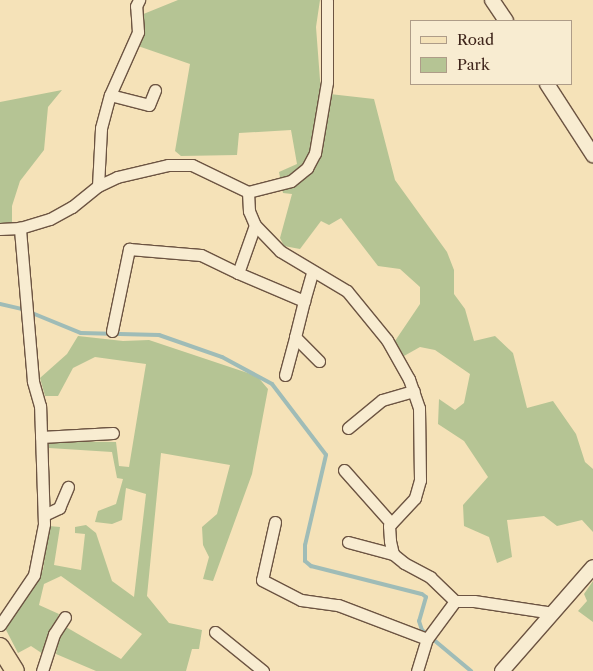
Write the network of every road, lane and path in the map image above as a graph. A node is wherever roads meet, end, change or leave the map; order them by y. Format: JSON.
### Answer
{"nodes":[{"id":1,"x":139,"y":0,"type":"edge"},
{"id":2,"x":326,"y":0,"type":"edge"},
{"id":3,"x":492,"y":0,"type":"edge"},
{"id":4,"x":505,"y":20,"type":"edge"},
{"id":5,"x":547,"y":85,"type":"edge"},
{"id":6,"x":155,"y":90,"type":"dead end"},
{"id":7,"x":110,"y":95,"type":"junction"},
{"id":8,"x":593,"y":155,"type":"edge"},
{"id":9,"x":98,"y":186,"type":"junction"},
{"id":10,"x":248,"y":192,"type":"junction"},
{"id":11,"x":255,"y":226,"type":"junction"},
{"id":12,"x":20,"y":228,"type":"junction"},
{"id":13,"x":0,"y":229,"type":"edge"},
{"id":14,"x":238,"y":273,"type":"junction"},
{"id":15,"x":312,"y":273,"type":"junction"},
{"id":16,"x":304,"y":301,"type":"junction"},
{"id":17,"x":112,"y":330,"type":"dead end"},
{"id":18,"x":295,"y":337,"type":"junction"},
{"id":19,"x":319,"y":361,"type":"dead end"},
{"id":20,"x":285,"y":375,"type":"dead end"},
{"id":21,"x":414,"y":390,"type":"junction"},
{"id":22,"x":348,"y":428,"type":"dead end"},
{"id":23,"x":113,"y":433,"type":"dead end"},
{"id":24,"x":41,"y":437,"type":"junction"},
{"id":25,"x":344,"y":470,"type":"dead end"},
{"id":26,"x":68,"y":487,"type":"dead end"},
{"id":27,"x":44,"y":515,"type":"junction"},
{"id":28,"x":275,"y":522,"type":"dead end"},
{"id":29,"x":391,"y":523,"type":"junction"},
{"id":30,"x":348,"y":542,"type":"dead end"},
{"id":31,"x":393,"y":554,"type":"junction"},
{"id":32,"x":593,"y":567,"type":"edge"},
{"id":33,"x":455,"y":601,"type":"junction"},
{"id":34,"x":553,"y":613,"type":"junction"},
{"id":35,"x":65,"y":617,"type":"dead end"},
{"id":36,"x":0,"y":625,"type":"edge"},
{"id":37,"x":215,"y":632,"type":"dead end"},
{"id":38,"x":428,"y":638,"type":"junction"},
{"id":39,"x":0,"y":647,"type":"edge"},
{"id":40,"x":15,"y":671,"type":"edge"},
{"id":41,"x":42,"y":671,"type":"edge"},
{"id":42,"x":263,"y":671,"type":"edge"},
{"id":43,"x":417,"y":671,"type":"edge"},
{"id":44,"x":502,"y":671,"type":"edge"}],
"edges":[{"from":1,"to":7,"type":"street"},
{"from":2,"to":10,"type":"street"},
{"from":3,"to":4,"type":"street"},
{"from":5,"to":8,"type":"street"},
{"from":6,"to":7,"type":"street"},
{"from":7,"to":9,"type":"street"},
{"from":9,"to":10,"type":"street"},
{"from":9,"to":12,"type":"street"},
{"from":10,"to":11,"type":"street"},
{"from":11,"to":14,"type":"street"},
{"from":11,"to":15,"type":"street"},
{"from":12,"to":13,"type":"street"},
{"from":12,"to":24,"type":"street"},
{"from":14,"to":16,"type":"street"},
{"from":14,"to":17,"type":"street"},
{"from":15,"to":16,"type":"street"},
{"from":15,"to":21,"type":"street"},
{"from":16,"to":18,"type":"street"},
{"from":18,"to":19,"type":"street"},
{"from":18,"to":20,"type":"street"},
{"from":21,"to":22,"type":"street"},
{"from":21,"to":29,"type":"street"},
{"from":23,"to":24,"type":"street"},
{"from":24,"to":27,"type":"street"},
{"from":25,"to":29,"type":"street"},
{"from":26,"to":27,"type":"street"},
{"from":27,"to":36,"type":"street"},
{"from":28,"to":38,"type":"street"},
{"from":29,"to":31,"type":"street"},
{"from":30,"to":31,"type":"street"},
{"from":31,"to":33,"type":"street"},
{"from":32,"to":34,"type":"street"},
{"from":33,"to":34,"type":"street"},
{"from":33,"to":38,"type":"street"},
{"from":34,"to":44,"type":"street"},
{"from":35,"to":41,"type":"street"},
{"from":37,"to":42,"type":"street"},
{"from":38,"to":43,"type":"street"},
{"from":39,"to":40,"type":"main road"}]}
